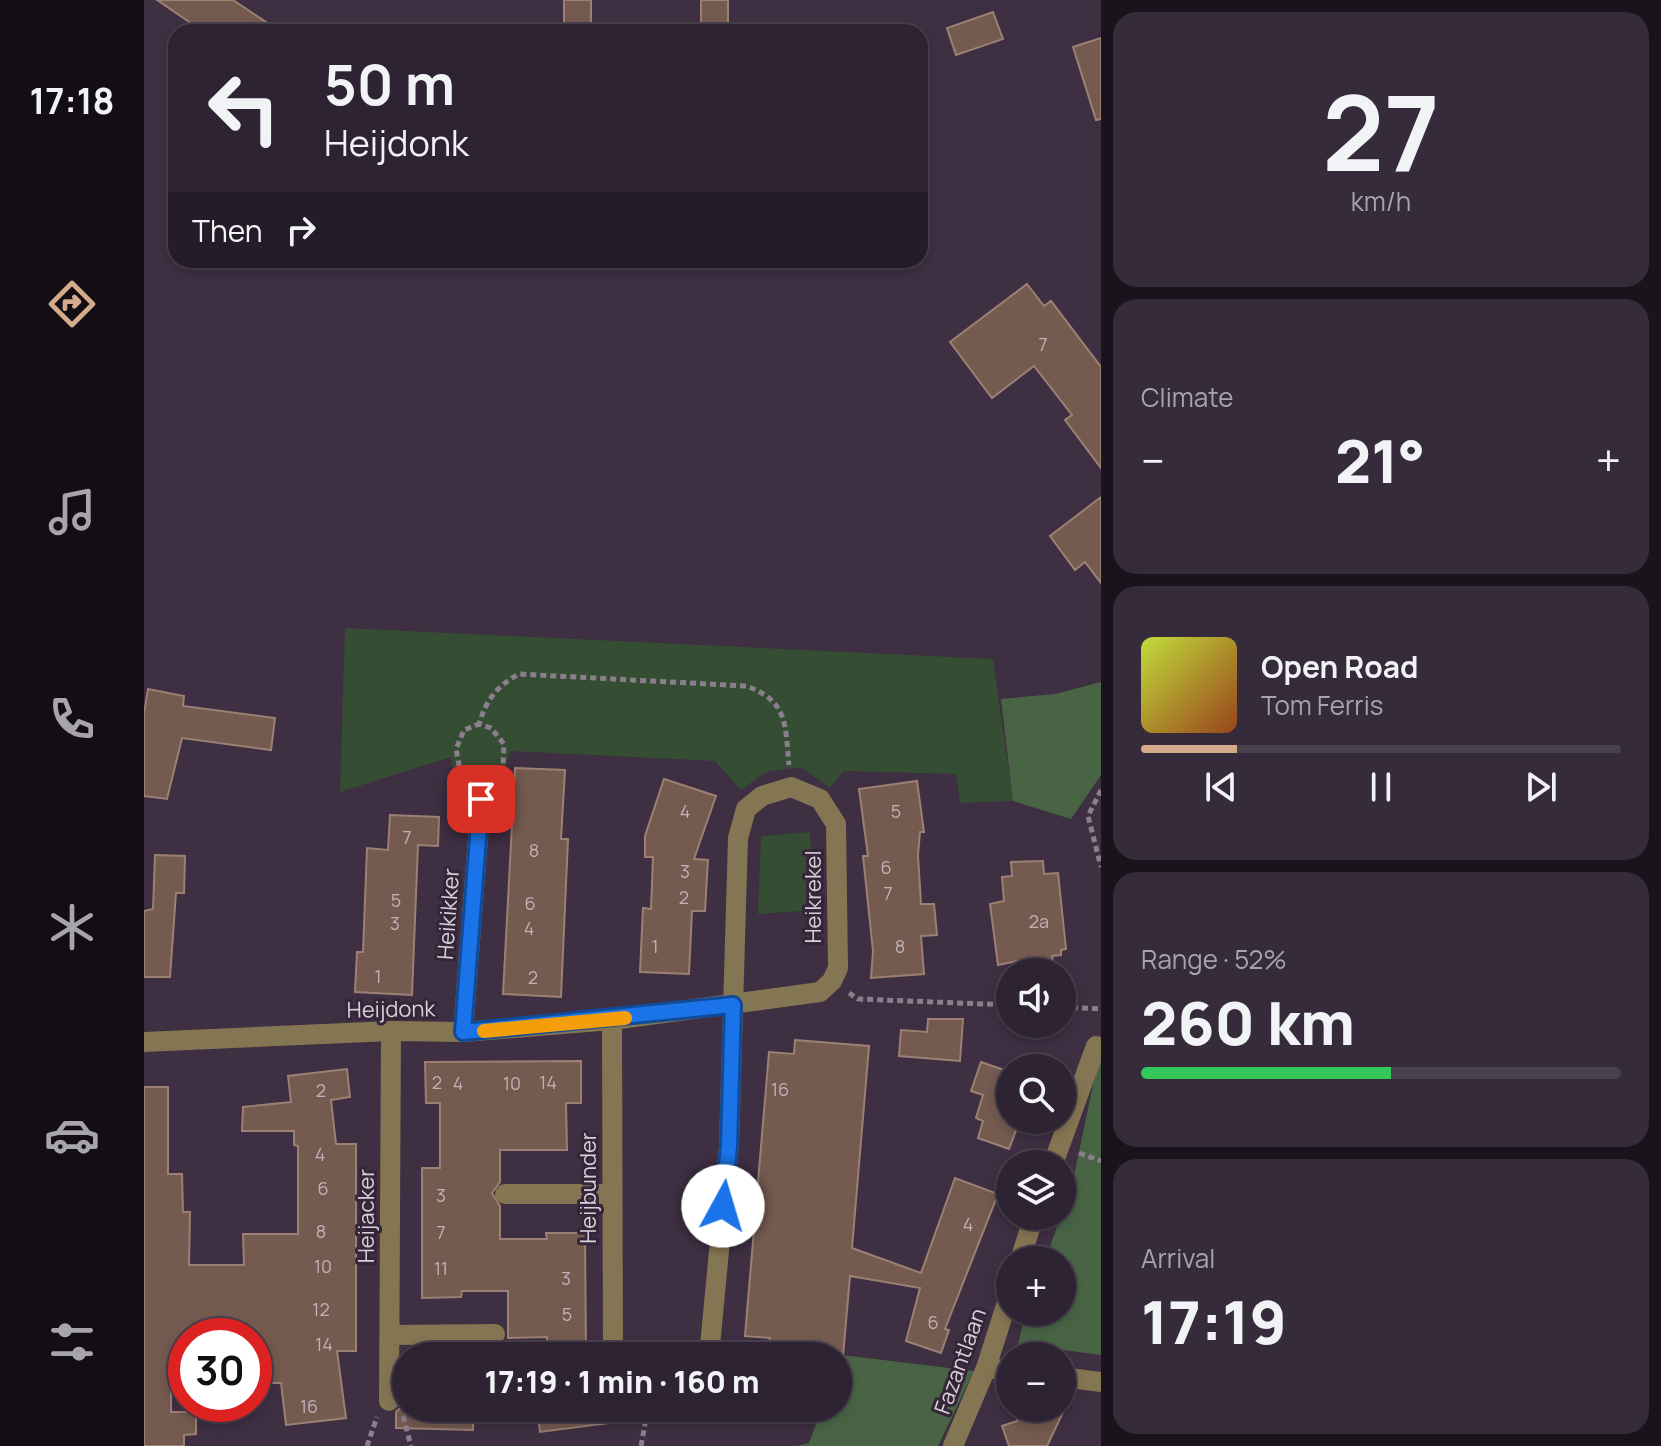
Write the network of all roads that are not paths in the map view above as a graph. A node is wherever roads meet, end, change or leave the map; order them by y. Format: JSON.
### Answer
{"nodes":[{"id":1,"x":481,"y":799,"type":"road end"},
{"id":2,"x":733,"y":1005,"type":"junction"},
{"id":3,"x":612,"y":1020,"type":"junction"},
{"id":4,"x":391,"y":1031,"type":"junction"},
{"id":5,"x":463,"y":1032,"type":"junction"},
{"id":6,"x":144,"y":1042,"type":"edge"},
{"id":7,"x":1096,"y":1046,"type":"dead end"},
{"id":8,"x":1058,"y":1150,"type":"edge"},
{"id":9,"x":505,"y":1194,"type":"dead end"},
{"id":10,"x":612,"y":1194,"type":"junction"},
{"id":11,"x":999,"y":1326,"type":"edge"},
{"id":12,"x":495,"y":1334,"type":"dead end"},
{"id":13,"x":390,"y":1335,"type":"junction"},
{"id":14,"x":613,"y":1342,"type":"edge"},
{"id":15,"x":710,"y":1342,"type":"edge"},
{"id":16,"x":986,"y":1368,"type":"junction"},
{"id":17,"x":996,"y":1369,"type":"edge"},
{"id":18,"x":1076,"y":1379,"type":"edge"},
{"id":19,"x":1101,"y":1382,"type":"edge"},
{"id":20,"x":389,"y":1401,"type":"dead end"},
{"id":21,"x":953,"y":1446,"type":"edge"}],
"edges":[{"from":1,"to":5,"type":"street","name":"Heikikker"},
{"from":2,"to":2,"type":"street","name":"Heikrekel"},
{"from":2,"to":3,"type":"street","name":"Heijdonk"},
{"from":2,"to":15,"type":"street"},
{"from":3,"to":5,"type":"street","name":"Heijdonk"},
{"from":3,"to":10,"type":"street","name":"Heijbunder"},
{"from":4,"to":5,"type":"street","name":"Heijdonk"},
{"from":4,"to":6,"type":"street","name":"Heijdonk"},
{"from":4,"to":13,"type":"street","name":"Heijacker"},
{"from":7,"to":8,"type":"street"},
{"from":9,"to":10,"type":"street"},
{"from":10,"to":14,"type":"street","name":"Heijbunder"},
{"from":11,"to":16,"type":"street","name":"Fazantlaan"},
{"from":12,"to":13,"type":"street"},
{"from":13,"to":20,"type":"street","name":"Heijacker"},
{"from":16,"to":17,"type":"street"},
{"from":16,"to":21,"type":"street","name":"Fazantlaan"},
{"from":18,"to":19,"type":"street"}]}
